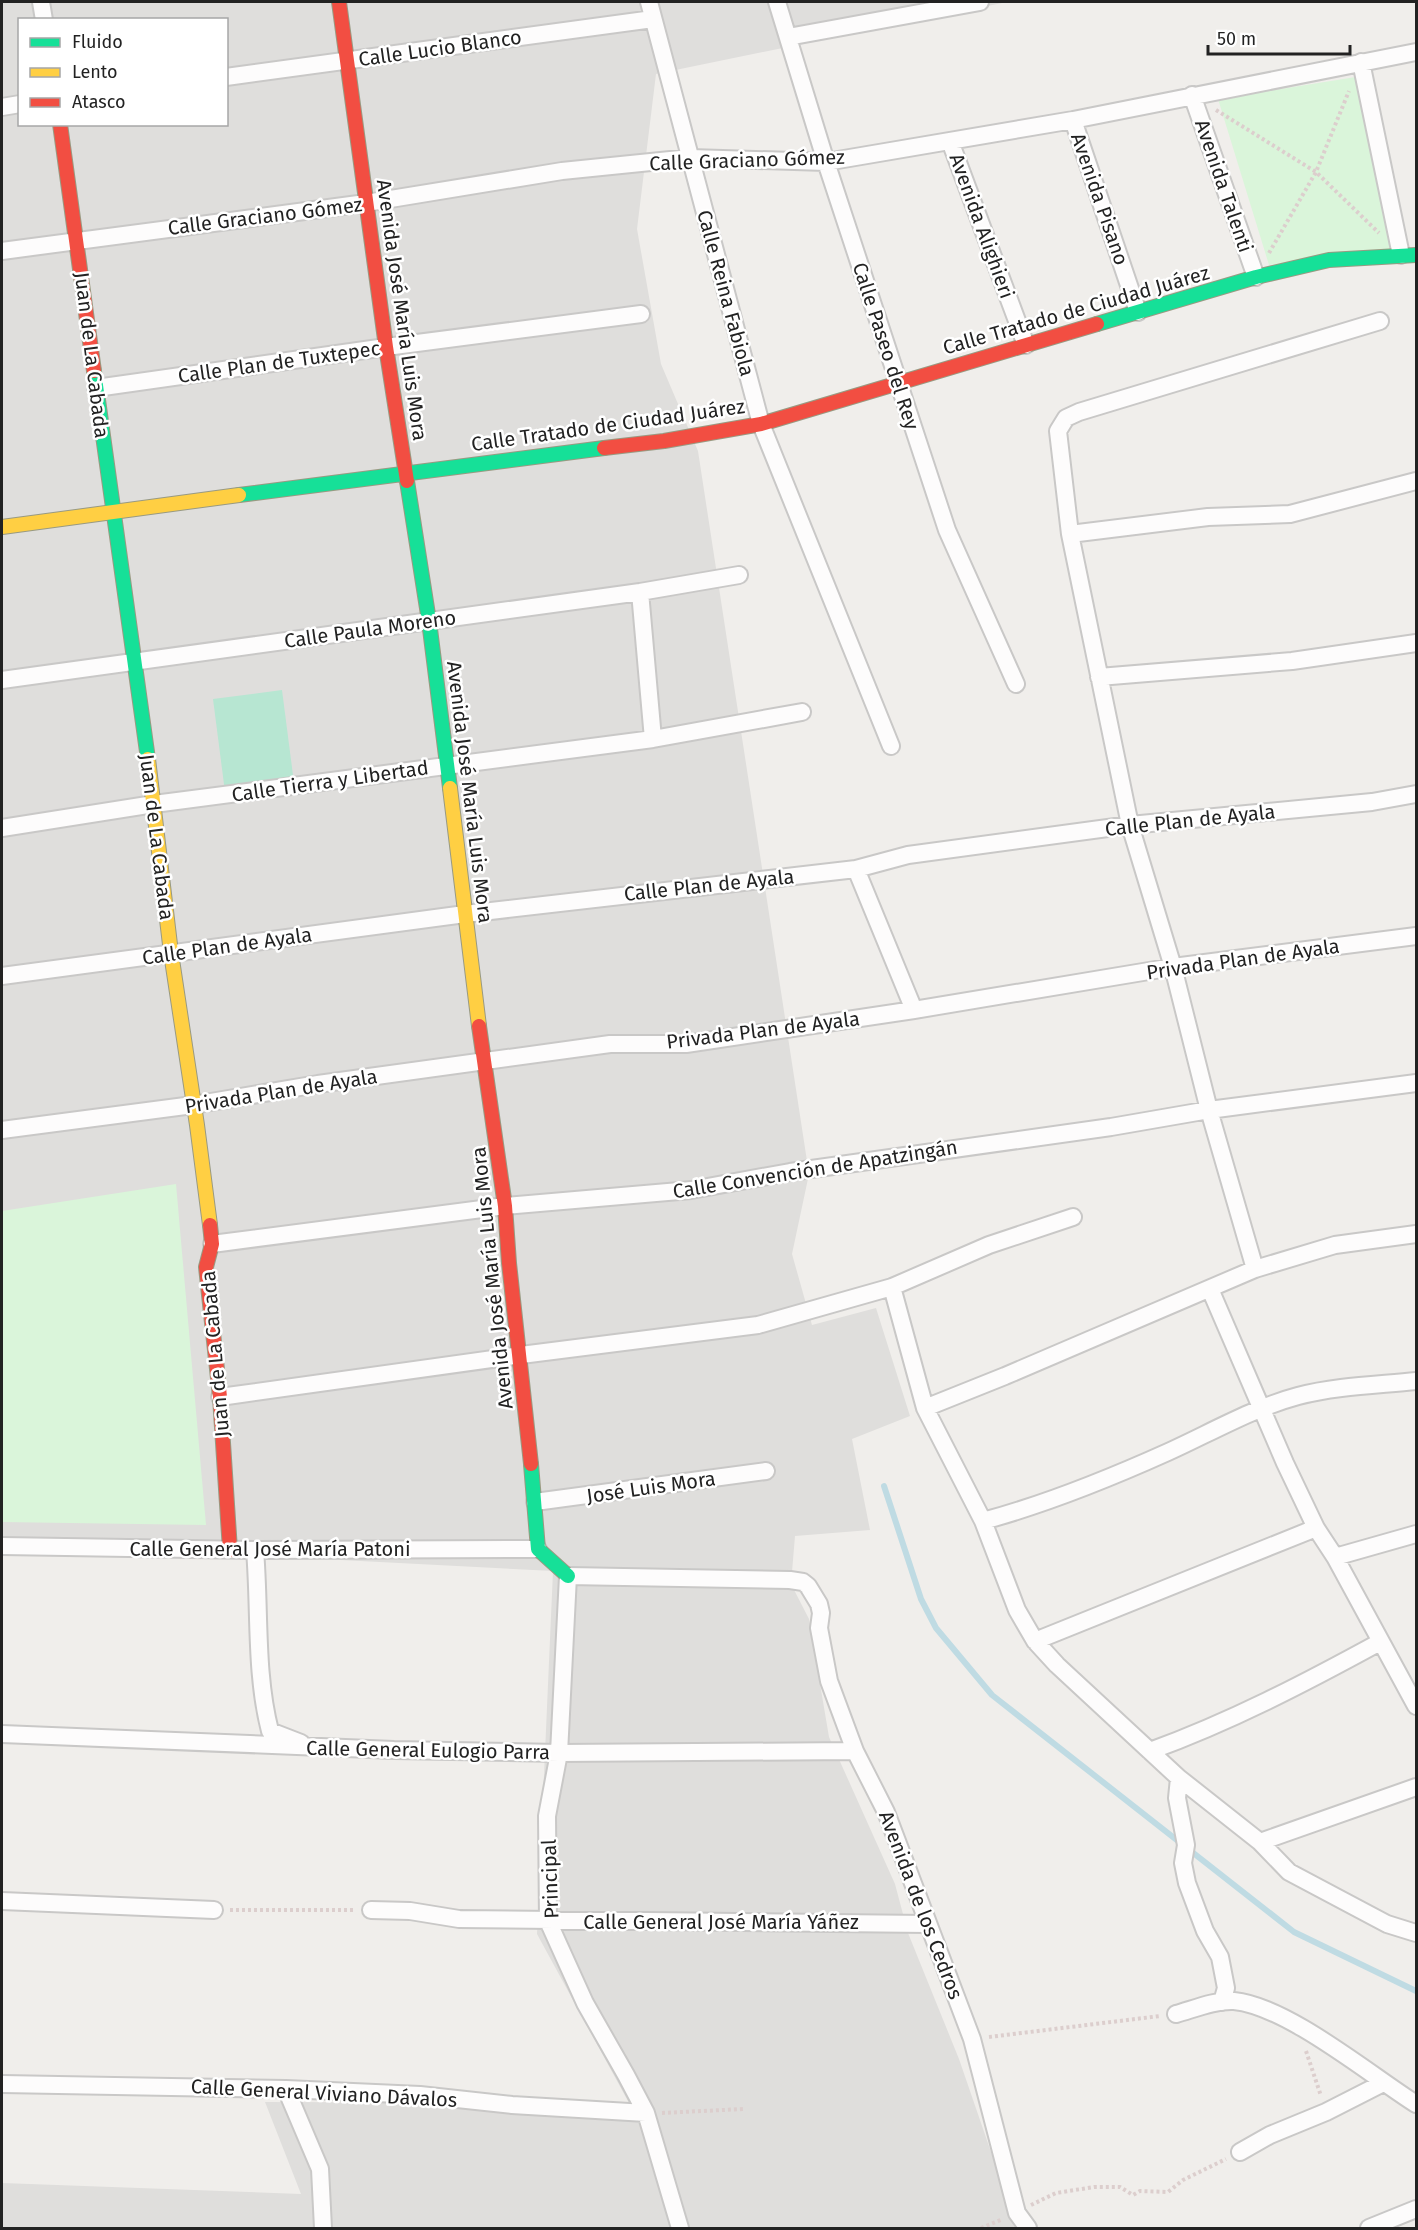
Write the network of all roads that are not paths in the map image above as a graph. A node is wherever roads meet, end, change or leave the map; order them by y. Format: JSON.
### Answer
{"nodes":[{"id":1,"x":41,"y":2,"type":"edge"},
{"id":2,"x":339,"y":2,"type":"edge"},
{"id":3,"x":649,"y":2,"type":"edge"},
{"id":4,"x":777,"y":2,"type":"edge"},
{"id":5,"x":980,"y":2,"type":"edge"},
{"id":6,"x":44,"y":18,"type":"edge"},
{"id":7,"x":653,"y":19,"type":"junction"},
{"id":8,"x":788,"y":37,"type":"junction"},
{"id":9,"x":1416,"y":52,"type":"edge"},
{"id":10,"x":347,"y":60,"type":"junction"},
{"id":11,"x":1361,"y":62,"type":"junction"},
{"id":12,"x":228,"y":76,"type":"edge"},
{"id":13,"x":1192,"y":95,"type":"junction"},
{"id":14,"x":18,"y":104,"type":"edge"},
{"id":15,"x":2,"y":107,"type":"edge"},
{"id":16,"x":1073,"y":120,"type":"junction"},
{"id":17,"x":60,"y":126,"type":"edge"},
{"id":18,"x":950,"y":141,"type":"junction"},
{"id":19,"x":690,"y":158,"type":"junction"},
{"id":20,"x":826,"y":162,"type":"junction"},
{"id":21,"x":366,"y":203,"type":"junction"},
{"id":22,"x":77,"y":241,"type":"junction"},
{"id":23,"x":2,"y":250,"type":"edge"},
{"id":24,"x":1409,"y":255,"type":"edge"},
{"id":25,"x":1256,"y":277,"type":"junction"},
{"id":26,"x":1138,"y":312,"type":"junction"},
{"id":27,"x":641,"y":314,"type":"dead end"},
{"id":28,"x":1380,"y":321,"type":"dead end"},
{"id":29,"x":1026,"y":345,"type":"junction"},
{"id":30,"x":386,"y":347,"type":"junction"},
{"id":31,"x":898,"y":383,"type":"junction"},
{"id":32,"x":96,"y":388,"type":"junction"},
{"id":33,"x":761,"y":424,"type":"junction"},
{"id":34,"x":407,"y":473,"type":"junction"},
{"id":35,"x":1416,"y":481,"type":"edge"},
{"id":36,"x":113,"y":512,"type":"junction"},
{"id":37,"x":2,"y":527,"type":"edge"},
{"id":38,"x":1070,"y":534,"type":"junction"},
{"id":39,"x":739,"y":575,"type":"dead end"},
{"id":40,"x":640,"y":592,"type":"junction"},
{"id":41,"x":429,"y":621,"type":"junction"},
{"id":42,"x":1416,"y":643,"type":"edge"},
{"id":43,"x":133,"y":663,"type":"junction"},
{"id":44,"x":1099,"y":677,"type":"junction"},
{"id":45,"x":2,"y":680,"type":"edge"},
{"id":46,"x":1016,"y":684,"type":"dead end"},
{"id":47,"x":802,"y":712,"type":"dead end"},
{"id":48,"x":653,"y":739,"type":"junction"},
{"id":49,"x":891,"y":746,"type":"dead end"},
{"id":50,"x":447,"y":765,"type":"junction"},
{"id":51,"x":1416,"y":794,"type":"edge"},
{"id":52,"x":154,"y":804,"type":"junction"},
{"id":53,"x":1130,"y":825,"type":"junction"},
{"id":54,"x":2,"y":828,"type":"edge"},
{"id":55,"x":856,"y":869,"type":"junction"},
{"id":56,"x":465,"y":914,"type":"junction"},
{"id":57,"x":1416,"y":936,"type":"edge"},
{"id":58,"x":171,"y":953,"type":"junction"},
{"id":59,"x":1173,"y":967,"type":"junction"},
{"id":60,"x":2,"y":976,"type":"edge"},
{"id":61,"x":914,"y":1010,"type":"junction"},
{"id":62,"x":484,"y":1062,"type":"junction"},
{"id":63,"x":1416,"y":1083,"type":"edge"},
{"id":64,"x":193,"y":1105,"type":"junction"},
{"id":65,"x":1209,"y":1110,"type":"junction"},
{"id":66,"x":2,"y":1130,"type":"edge"},
{"id":67,"x":505,"y":1206,"type":"junction"},
{"id":68,"x":1072,"y":1217,"type":"dead end"},
{"id":69,"x":1416,"y":1234,"type":"edge"},
{"id":70,"x":212,"y":1244,"type":"junction"},
{"id":71,"x":1255,"y":1269,"type":"junction"},
{"id":72,"x":892,"y":1287,"type":"junction"},
{"id":73,"x":1210,"y":1289,"type":"junction"},
{"id":74,"x":521,"y":1355,"type":"junction"},
{"id":75,"x":1416,"y":1381,"type":"edge"},
{"id":76,"x":220,"y":1397,"type":"junction"},
{"id":77,"x":925,"y":1408,"type":"junction"},
{"id":78,"x":1261,"y":1409,"type":"junction"},
{"id":79,"x":766,"y":1471,"type":"dead end"},
{"id":80,"x":535,"y":1502,"type":"junction"},
{"id":81,"x":983,"y":1521,"type":"junction"},
{"id":82,"x":1316,"y":1528,"type":"junction"},
{"id":83,"x":1416,"y":1534,"type":"edge"},
{"id":84,"x":2,"y":1546,"type":"edge"},
{"id":85,"x":538,"y":1549,"type":"junction"},
{"id":86,"x":230,"y":1550,"type":"junction"},
{"id":87,"x":255,"y":1550,"type":"junction"},
{"id":88,"x":1335,"y":1557,"type":"junction"},
{"id":89,"x":568,"y":1575,"type":"junction"},
{"id":90,"x":1035,"y":1641,"type":"junction"},
{"id":91,"x":1380,"y":1642,"type":"junction"},
{"id":92,"x":1416,"y":1704,"type":"edge"},
{"id":93,"x":2,"y":1734,"type":"edge"},
{"id":94,"x":313,"y":1748,"type":"junction"},
{"id":95,"x":855,"y":1751,"type":"junction"},
{"id":96,"x":1150,"y":1751,"type":"junction"},
{"id":97,"x":559,"y":1753,"type":"junction"},
{"id":98,"x":1179,"y":1778,"type":"junction"},
{"id":99,"x":1416,"y":1787,"type":"edge"},
{"id":100,"x":1260,"y":1842,"type":"junction"},
{"id":101,"x":2,"y":1901,"type":"edge"},
{"id":102,"x":214,"y":1910,"type":"road end"},
{"id":103,"x":371,"y":1910,"type":"road end"},
{"id":104,"x":548,"y":1921,"type":"junction"},
{"id":105,"x":927,"y":1924,"type":"junction"},
{"id":106,"x":1416,"y":1933,"type":"edge"},
{"id":107,"x":1222,"y":2002,"type":"junction"},
{"id":108,"x":1176,"y":2014,"type":"road end"},
{"id":109,"x":2,"y":2084,"type":"edge"},
{"id":110,"x":1383,"y":2084,"type":"junction"},
{"id":111,"x":286,"y":2088,"type":"junction"},
{"id":112,"x":1416,"y":2104,"type":"edge"},
{"id":113,"x":646,"y":2113,"type":"junction"},
{"id":114,"x":1240,"y":2152,"type":"road end"},
{"id":115,"x":1416,"y":2209,"type":"edge"},
{"id":116,"x":323,"y":2229,"type":"edge"},
{"id":117,"x":680,"y":2229,"type":"edge"},
{"id":118,"x":1028,"y":2229,"type":"edge"},
{"id":119,"x":1369,"y":2229,"type":"edge"}],
"edges":[{"from":1,"to":6,"type":"street"},
{"from":2,"to":10,"type":"street","name":"Avenida José María Luis Mora"},
{"from":3,"to":7,"type":"street","name":"Calle Reina Fabiola"},
{"from":4,"to":8,"type":"street","name":"Calle Paseo del Rey"},
{"from":5,"to":8,"type":"street"},
{"from":7,"to":10,"type":"street","name":"Calle Lucio Blanco"},
{"from":7,"to":19,"type":"street","name":"Calle Reina Fabiola"},
{"from":8,"to":20,"type":"street","name":"Calle Paseo del Rey"},
{"from":9,"to":11,"type":"street","name":"Calle Graciano Gómez"},
{"from":10,"to":12,"type":"street","name":"Calle Lucio Blanco"},
{"from":10,"to":21,"type":"street","name":"Avenida José María Luis Mora"},
{"from":11,"to":13,"type":"street","name":"Calle Graciano Gómez"},
{"from":11,"to":24,"type":"street"},
{"from":13,"to":16,"type":"street","name":"Calle Graciano Gómez"},
{"from":13,"to":25,"type":"street","name":"Avenida Talenti"},
{"from":14,"to":15,"type":"street"},
{"from":16,"to":18,"type":"street","name":"Calle Graciano Gómez"},
{"from":16,"to":26,"type":"street","name":"Avenida Pisano"},
{"from":17,"to":22,"type":"street","name":"Juan de La Cabada"},
{"from":18,"to":20,"type":"street","name":"Calle Graciano Gómez"},
{"from":18,"to":29,"type":"street","name":"Avenida Alighieri"},
{"from":19,"to":20,"type":"street","name":"Calle Graciano Gómez"},
{"from":19,"to":21,"type":"street","name":"Calle Graciano Gómez"},
{"from":19,"to":33,"type":"street","name":"Calle Reina Fabiola"},
{"from":20,"to":31,"type":"street","name":"Calle Paseo del Rey"},
{"from":21,"to":22,"type":"street","name":"Calle Graciano Gómez"},
{"from":21,"to":30,"type":"street","name":"Avenida José María Luis Mora"},
{"from":22,"to":23,"type":"street","name":"Calle Graciano Gómez"},
{"from":22,"to":32,"type":"street","name":"Juan de La Cabada"},
{"from":24,"to":25,"type":"street","name":"Calle Tratado de Ciudad Juárez"},
{"from":25,"to":26,"type":"street","name":"Calle Tratado de Ciudad Juárez"},
{"from":26,"to":29,"type":"street","name":"Calle Tratado de Ciudad Juárez"},
{"from":27,"to":30,"type":"street","name":"Calle Plan de Tuxtepec"},
{"from":28,"to":38,"type":"street"},
{"from":29,"to":31,"type":"street","name":"Calle Tratado de Ciudad Juárez"},
{"from":30,"to":32,"type":"street","name":"Calle Plan de Tuxtepec"},
{"from":30,"to":34,"type":"street","name":"Avenida José María Luis Mora"},
{"from":31,"to":33,"type":"street","name":"Calle Tratado de Ciudad Juárez"},
{"from":31,"to":46,"type":"street","name":"Calle Paseo del Rey"},
{"from":32,"to":36,"type":"street","name":"Juan de La Cabada"},
{"from":33,"to":34,"type":"street","name":"Calle Tratado de Ciudad Juárez"},
{"from":33,"to":49,"type":"street","name":"Calle Reina Fabiola"},
{"from":34,"to":36,"type":"street","name":"Calle Tratado de Ciudad Juárez"},
{"from":34,"to":41,"type":"street","name":"Avenida José María Luis Mora"},
{"from":35,"to":38,"type":"street"},
{"from":36,"to":37,"type":"street","name":"Calle Tratado de Ciudad Juárez"},
{"from":36,"to":43,"type":"street","name":"Juan de La Cabada"},
{"from":38,"to":44,"type":"street"},
{"from":39,"to":40,"type":"street","name":"Calle Paula Moreno"},
{"from":40,"to":41,"type":"street","name":"Calle Paula Moreno"},
{"from":40,"to":48,"type":"street"},
{"from":41,"to":43,"type":"street","name":"Calle Paula Moreno"},
{"from":41,"to":50,"type":"street","name":"Avenida José María Luis Mora"},
{"from":42,"to":44,"type":"street"},
{"from":43,"to":45,"type":"street","name":"Calle Paula Moreno"},
{"from":43,"to":52,"type":"street","name":"Juan de La Cabada"},
{"from":44,"to":53,"type":"street"},
{"from":47,"to":48,"type":"street","name":"Calle Tierra y Libertad"},
{"from":48,"to":50,"type":"street","name":"Calle Tierra y Libertad"},
{"from":50,"to":52,"type":"street","name":"Calle Tierra y Libertad"},
{"from":50,"to":56,"type":"street","name":"Avenida José María Luis Mora"},
{"from":51,"to":53,"type":"street","name":"Calle Plan de Ayala"},
{"from":52,"to":54,"type":"street","name":"Calle Tierra y Libertad"},
{"from":52,"to":58,"type":"street","name":"Juan de La Cabada"},
{"from":53,"to":55,"type":"street","name":"Calle Plan de Ayala"},
{"from":53,"to":59,"type":"street"},
{"from":55,"to":56,"type":"street","name":"Calle Plan de Ayala"},
{"from":55,"to":61,"type":"street"},
{"from":56,"to":58,"type":"street","name":"Calle Plan de Ayala"},
{"from":56,"to":62,"type":"street","name":"Avenida José María Luis Mora"},
{"from":57,"to":59,"type":"street","name":"Privada Plan de Ayala"},
{"from":58,"to":60,"type":"street","name":"Calle Plan de Ayala"},
{"from":58,"to":64,"type":"street","name":"Juan de La Cabada"},
{"from":59,"to":61,"type":"street","name":"Privada Plan de Ayala"},
{"from":59,"to":65,"type":"street"},
{"from":61,"to":62,"type":"street","name":"Privada Plan de Ayala"},
{"from":62,"to":64,"type":"street","name":"Privada Plan de Ayala"},
{"from":62,"to":67,"type":"street","name":"Avenida José María Luis Mora"},
{"from":63,"to":65,"type":"street","name":"Calle Convención de Apatzingán"},
{"from":64,"to":66,"type":"street","name":"Privada Plan de Ayala"},
{"from":64,"to":70,"type":"street","name":"Juan de La Cabada"},
{"from":65,"to":67,"type":"street","name":"Calle Convención de Apatzingán"},
{"from":65,"to":71,"type":"street"},
{"from":67,"to":70,"type":"street","name":"Calle Convención de Apatzingán"},
{"from":67,"to":74,"type":"street","name":"Avenida José María Luis Mora"},
{"from":68,"to":72,"type":"street"},
{"from":69,"to":71,"type":"street"},
{"from":70,"to":76,"type":"street","name":"Juan de La Cabada"},
{"from":71,"to":73,"type":"street"},
{"from":72,"to":74,"type":"street"},
{"from":72,"to":77,"type":"street"},
{"from":73,"to":77,"type":"street"},
{"from":73,"to":78,"type":"street"},
{"from":74,"to":76,"type":"street"},
{"from":74,"to":80,"type":"street","name":"Avenida José María Luis Mora"},
{"from":75,"to":78,"type":"street"},
{"from":76,"to":86,"type":"street","name":"Juan de La Cabada"},
{"from":77,"to":81,"type":"street"},
{"from":78,"to":81,"type":"street"},
{"from":78,"to":82,"type":"street"},
{"from":79,"to":80,"type":"street","name":"José Luis Mora"},
{"from":80,"to":85,"type":"street","name":"Avenida José María Luis Mora"},
{"from":81,"to":90,"type":"street"},
{"from":82,"to":88,"type":"street"},
{"from":82,"to":90,"type":"street"},
{"from":83,"to":88,"type":"street"},
{"from":84,"to":86,"type":"street","name":"Calle General José María Patoni"},
{"from":85,"to":87,"type":"street","name":"Calle General José María Patoni"},
{"from":85,"to":89,"type":"street"},
{"from":86,"to":87,"type":"street","name":"Calle General José María Patoni"},
{"from":87,"to":94,"type":"street"},
{"from":88,"to":91,"type":"street"},
{"from":89,"to":95,"type":"street","name":"Avenida de los Cedros"},
{"from":89,"to":97,"type":"street","name":"Principal"},
{"from":90,"to":96,"type":"street"},
{"from":91,"to":92,"type":"street"},
{"from":91,"to":96,"type":"street"},
{"from":93,"to":94,"type":"street","name":"Calle General Eulogio Parra"},
{"from":94,"to":97,"type":"street","name":"Calle General Eulogio Parra"},
{"from":95,"to":97,"type":"street","name":"Calle General Eulogio Parra"},
{"from":95,"to":105,"type":"street","name":"Avenida de los Cedros"},
{"from":96,"to":98,"type":"street"},
{"from":97,"to":104,"type":"street","name":"Principal"},
{"from":98,"to":100,"type":"street"},
{"from":98,"to":107,"type":"street"},
{"from":99,"to":100,"type":"street"},
{"from":100,"to":106,"type":"street"},
{"from":101,"to":102,"type":"street"},
{"from":103,"to":104,"type":"street","name":"Calle General José María Yáñez"},
{"from":104,"to":105,"type":"street","name":"Calle General José María Yáñez"},
{"from":104,"to":113,"type":"street","name":"Principal"},
{"from":105,"to":118,"type":"street","name":"Avenida de los Cedros"},
{"from":107,"to":108,"type":"street"},
{"from":107,"to":110,"type":"street"},
{"from":109,"to":111,"type":"street","name":"Calle General Viviano Dávalos"},
{"from":110,"to":112,"type":"street"},
{"from":110,"to":114,"type":"street"},
{"from":111,"to":113,"type":"street","name":"Calle General Viviano Dávalos"},
{"from":111,"to":116,"type":"street"},
{"from":113,"to":117,"type":"street","name":"Principal"},
{"from":115,"to":119,"type":"street"}]}
